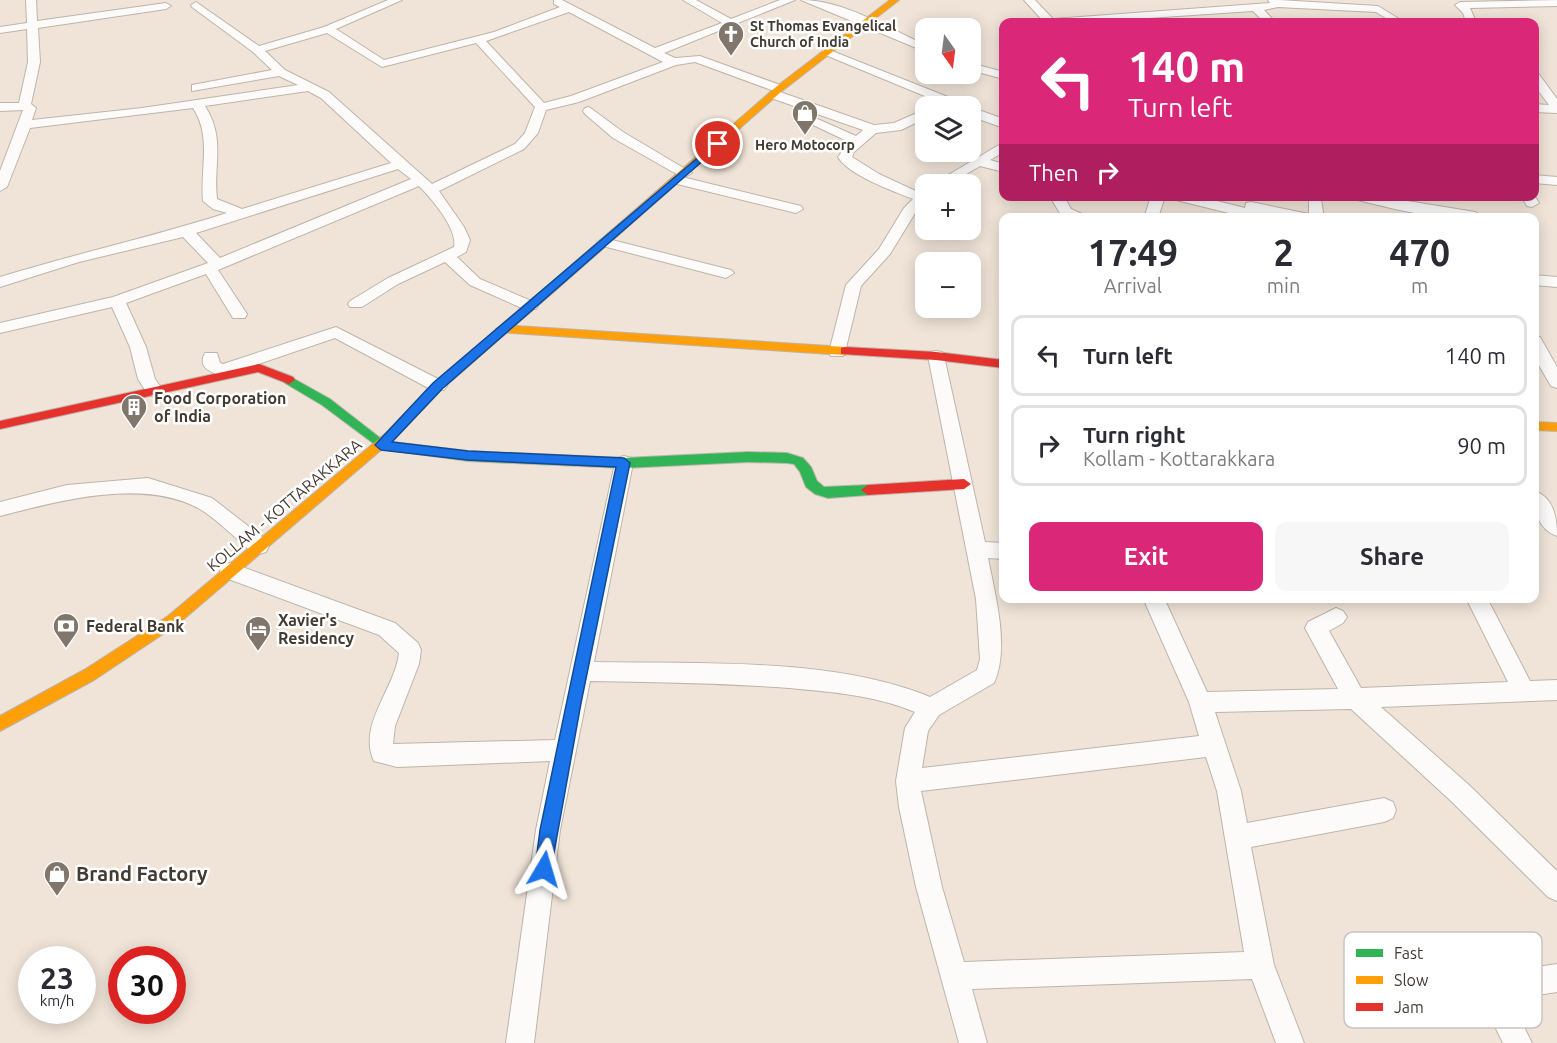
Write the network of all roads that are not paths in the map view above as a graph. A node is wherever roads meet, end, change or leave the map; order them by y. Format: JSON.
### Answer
{"nodes":[{"id":1,"x":30,"y":0,"type":"edge"},
{"id":2,"x":213,"y":0,"type":"edge"},
{"id":3,"x":397,"y":0,"type":"edge"},
{"id":4,"x":688,"y":0,"type":"edge"},
{"id":5,"x":790,"y":0,"type":"edge"},
{"id":6,"x":806,"y":0,"type":"edge"},
{"id":7,"x":895,"y":0,"type":"edge"},
{"id":8,"x":1030,"y":0,"type":"edge"},
{"id":9,"x":1034,"y":0,"type":"edge"},
{"id":10,"x":1150,"y":0,"type":"edge"},
{"id":11,"x":1329,"y":0,"type":"edge"},
{"id":12,"x":1501,"y":1,"type":"edge"},
{"id":13,"x":560,"y":2,"type":"edge"},
{"id":14,"x":1275,"y":2,"type":"edge"},
{"id":15,"x":1457,"y":2,"type":"edge"},
{"id":16,"x":378,"y":3,"type":"edge"},
{"id":17,"x":1557,"y":3,"type":"edge"},
{"id":18,"x":1308,"y":4,"type":"junction"},
{"id":19,"x":171,"y":5,"type":"edge"},
{"id":20,"x":196,"y":5,"type":"junction"},
{"id":21,"x":1255,"y":7,"type":"junction"},
{"id":22,"x":1339,"y":8,"type":"junction"},
{"id":23,"x":1158,"y":15,"type":"junction"},
{"id":24,"x":1321,"y":15,"type":"dead end"},
{"id":25,"x":1046,"y":18,"type":"edge"},
{"id":26,"x":1093,"y":18,"type":"edge"},
{"id":27,"x":1266,"y":18,"type":"edge"},
{"id":28,"x":1393,"y":18,"type":"edge"},
{"id":29,"x":1470,"y":18,"type":"edge"},
{"id":30,"x":731,"y":23,"type":"junction"},
{"id":31,"x":864,"y":23,"type":"junction"},
{"id":32,"x":33,"y":26,"type":"junction"},
{"id":33,"x":328,"y":29,"type":"junction"},
{"id":34,"x":0,"y":30,"type":"edge"},
{"id":35,"x":478,"y":39,"type":"junction"},
{"id":36,"x":915,"y":45,"type":"edge"},
{"id":37,"x":257,"y":50,"type":"junction"},
{"id":38,"x":827,"y":52,"type":"junction"},
{"id":39,"x":653,"y":53,"type":"junction"},
{"id":40,"x":673,"y":62,"type":"junction"},
{"id":41,"x":981,"y":69,"type":"edge"},
{"id":42,"x":281,"y":72,"type":"junction"},
{"id":43,"x":999,"y":75,"type":"edge"},
{"id":44,"x":1539,"y":78,"type":"edge"},
{"id":45,"x":1557,"y":80,"type":"edge"},
{"id":46,"x":1539,"y":83,"type":"edge"},
{"id":47,"x":312,"y":87,"type":"junction"},
{"id":48,"x":196,"y":88,"type":"dead end"},
{"id":49,"x":773,"y":95,"type":"junction"},
{"id":50,"x":927,"y":96,"type":"edge"},
{"id":51,"x":197,"y":104,"type":"junction"},
{"id":52,"x":24,"y":106,"type":"junction"},
{"id":53,"x":0,"y":107,"type":"edge"},
{"id":54,"x":541,"y":107,"type":"junction"},
{"id":55,"x":1539,"y":108,"type":"edge"},
{"id":56,"x":1557,"y":108,"type":"edge"},
{"id":57,"x":589,"y":111,"type":"dead end"},
{"id":58,"x":981,"y":115,"type":"edge"},
{"id":59,"x":915,"y":119,"type":"edge"},
{"id":60,"x":999,"y":122,"type":"edge"},
{"id":61,"x":25,"y":125,"type":"junction"},
{"id":62,"x":873,"y":129,"type":"junction"},
{"id":63,"x":858,"y":141,"type":"junction"},
{"id":64,"x":999,"y":149,"type":"edge"},
{"id":65,"x":16,"y":150,"type":"junction"},
{"id":66,"x":0,"y":152,"type":"edge"},
{"id":67,"x":981,"y":159,"type":"edge"},
{"id":68,"x":976,"y":162,"type":"edge"},
{"id":69,"x":981,"y":162,"type":"edge"},
{"id":70,"x":400,"y":164,"type":"junction"},
{"id":71,"x":999,"y":167,"type":"edge"},
{"id":72,"x":957,"y":174,"type":"edge"},
{"id":73,"x":681,"y":176,"type":"junction"},
{"id":74,"x":426,"y":185,"type":"junction"},
{"id":75,"x":0,"y":187,"type":"edge"},
{"id":76,"x":915,"y":193,"type":"edge"},
{"id":77,"x":1060,"y":201,"type":"edge"},
{"id":78,"x":1198,"y":201,"type":"edge"},
{"id":79,"x":1234,"y":201,"type":"edge"},
{"id":80,"x":1378,"y":201,"type":"edge"},
{"id":81,"x":915,"y":205,"type":"edge"},
{"id":82,"x":796,"y":209,"type":"dead end"},
{"id":83,"x":1262,"y":209,"type":"junction"},
{"id":84,"x":240,"y":213,"type":"junction"},
{"id":85,"x":1068,"y":213,"type":"edge"},
{"id":86,"x":1248,"y":213,"type":"edge"},
{"id":87,"x":1261,"y":213,"type":"edge"},
{"id":88,"x":1283,"y":213,"type":"edge"},
{"id":89,"x":1474,"y":213,"type":"edge"},
{"id":90,"x":186,"y":231,"type":"junction"},
{"id":91,"x":604,"y":242,"type":"junction"},
{"id":92,"x":447,"y":256,"type":"junction"},
{"id":93,"x":213,"y":266,"type":"junction"},
{"id":94,"x":726,"y":273,"type":"dead end"},
{"id":95,"x":1539,"y":280,"type":"edge"},
{"id":96,"x":0,"y":282,"type":"edge"},
{"id":97,"x":1557,"y":282,"type":"edge"},
{"id":98,"x":117,"y":301,"type":"junction"},
{"id":99,"x":356,"y":304,"type":"dead end"},
{"id":100,"x":530,"y":306,"type":"junction"},
{"id":101,"x":239,"y":314,"type":"dead end"},
{"id":102,"x":0,"y":328,"type":"edge"},
{"id":103,"x":502,"y":329,"type":"junction"},
{"id":104,"x":1539,"y":350,"type":"edge"},
{"id":105,"x":837,"y":352,"type":"junction"},
{"id":106,"x":936,"y":356,"type":"junction"},
{"id":107,"x":211,"y":357,"type":"dead end"},
{"id":108,"x":999,"y":363,"type":"edge"},
{"id":109,"x":1557,"y":382,"type":"edge"},
{"id":110,"x":438,"y":386,"type":"junction"},
{"id":111,"x":155,"y":392,"type":"junction"},
{"id":112,"x":0,"y":425,"type":"edge"},
{"id":113,"x":1539,"y":426,"type":"edge"},
{"id":114,"x":1557,"y":427,"type":"edge"},
{"id":115,"x":381,"y":445,"type":"junction"},
{"id":116,"x":624,"y":463,"type":"junction"},
{"id":117,"x":964,"y":484,"type":"junction"},
{"id":118,"x":1539,"y":505,"type":"edge"},
{"id":119,"x":0,"y":509,"type":"edge"},
{"id":120,"x":1557,"y":528,"type":"edge"},
{"id":121,"x":259,"y":546,"type":"junction"},
{"id":122,"x":976,"y":549,"type":"junction"},
{"id":123,"x":999,"y":551,"type":"edge"},
{"id":124,"x":230,"y":571,"type":"junction"},
{"id":125,"x":1154,"y":603,"type":"edge"},
{"id":126,"x":1479,"y":603,"type":"edge"},
{"id":127,"x":1336,"y":617,"type":"dead end"},
{"id":128,"x":580,"y":671,"type":"junction"},
{"id":129,"x":1557,"y":690,"type":"edge"},
{"id":130,"x":1524,"y":692,"type":"junction"},
{"id":131,"x":1354,"y":697,"type":"junction"},
{"id":132,"x":1200,"y":702,"type":"junction"},
{"id":133,"x":931,"y":708,"type":"junction"},
{"id":134,"x":0,"y":724,"type":"edge"},
{"id":135,"x":1213,"y":745,"type":"junction"},
{"id":136,"x":564,"y":750,"type":"junction"},
{"id":137,"x":908,"y":781,"type":"junction"},
{"id":138,"x":1384,"y":810,"type":"dead end"},
{"id":139,"x":1239,"y":837,"type":"junction"},
{"id":140,"x":1557,"y":888,"type":"edge"},
{"id":141,"x":1260,"y":965,"type":"junction"},
{"id":142,"x":953,"y":976,"type":"junction"},
{"id":143,"x":1557,"y":978,"type":"edge"},
{"id":144,"x":1542,"y":980,"type":"edge"},
{"id":145,"x":1511,"y":1028,"type":"edge"},
{"id":146,"x":519,"y":1043,"type":"edge"},
{"id":147,"x":973,"y":1043,"type":"edge"},
{"id":148,"x":1290,"y":1043,"type":"edge"},
{"id":149,"x":1518,"y":1043,"type":"edge"}],
"edges":[{"from":1,"to":32,"type":"street"},
{"from":2,"to":20,"type":"street"},
{"from":3,"to":16,"type":"street"},
{"from":4,"to":30,"type":"street"},
{"from":5,"to":30,"type":"street"},
{"from":6,"to":31,"type":"street"},
{"from":7,"to":31,"type":"street","name":"KOLLAM - KOTTARAKKARA"},
{"from":8,"to":9,"type":"street"},
{"from":8,"to":25,"type":"street"},
{"from":10,"to":23,"type":"street"},
{"from":11,"to":22,"type":"street"},
{"from":12,"to":15,"type":"street"},
{"from":12,"to":17,"type":"street"},
{"from":13,"to":35,"type":"street"},
{"from":13,"to":39,"type":"street"},
{"from":14,"to":18,"type":"street"},
{"from":14,"to":21,"type":"street"},
{"from":15,"to":29,"type":"street"},
{"from":16,"to":33,"type":"street"},
{"from":18,"to":22,"type":"street"},
{"from":18,"to":24,"type":"street"},
{"from":19,"to":20,"type":"street"},
{"from":19,"to":32,"type":"street"},
{"from":20,"to":37,"type":"street"},
{"from":21,"to":23,"type":"street"},
{"from":21,"to":27,"type":"street"},
{"from":22,"to":28,"type":"street"},
{"from":23,"to":26,"type":"street"},
{"from":30,"to":39,"type":"street"},
{"from":31,"to":36,"type":"street"},
{"from":31,"to":38,"type":"street","name":"KOLLAM - KOTTARAKKARA"},
{"from":32,"to":34,"type":"street"},
{"from":32,"to":52,"type":"street"},
{"from":33,"to":35,"type":"street"},
{"from":33,"to":37,"type":"street"},
{"from":35,"to":54,"type":"street"},
{"from":37,"to":42,"type":"street"},
{"from":38,"to":49,"type":"street","name":"KOLLAM - KOTTARAKKARA"},
{"from":38,"to":50,"type":"street"},
{"from":39,"to":40,"type":"street"},
{"from":40,"to":49,"type":"street"},
{"from":40,"to":54,"type":"street"},
{"from":41,"to":43,"type":"street"},
{"from":42,"to":47,"type":"street"},
{"from":42,"to":48,"type":"street"},
{"from":44,"to":45,"type":"street"},
{"from":46,"to":56,"type":"street"},
{"from":47,"to":51,"type":"street"},
{"from":47,"to":70,"type":"street"},
{"from":49,"to":62,"type":"street"},
{"from":49,"to":63,"type":"street"},
{"from":49,"to":73,"type":"street","name":"KOLLAM - KOTTARAKKARA"},
{"from":51,"to":61,"type":"street"},
{"from":51,"to":84,"type":"street"},
{"from":52,"to":53,"type":"street"},
{"from":52,"to":61,"type":"street"},
{"from":54,"to":74,"type":"street"},
{"from":55,"to":56,"type":"street"},
{"from":57,"to":73,"type":"street"},
{"from":58,"to":60,"type":"street"},
{"from":59,"to":62,"type":"street"},
{"from":61,"to":65,"type":"street"},
{"from":62,"to":63,"type":"street"},
{"from":63,"to":76,"type":"street"},
{"from":64,"to":67,"type":"street"},
{"from":65,"to":66,"type":"street"},
{"from":65,"to":75,"type":"street"},
{"from":68,"to":72,"type":"street"},
{"from":69,"to":71,"type":"street"},
{"from":70,"to":74,"type":"street"},
{"from":70,"to":84,"type":"street"},
{"from":73,"to":82,"type":"street"},
{"from":73,"to":91,"type":"street","name":"KOLLAM - KOTTARAKKARA"},
{"from":74,"to":92,"type":"street"},
{"from":74,"to":93,"type":"street"},
{"from":77,"to":85,"type":"street"},
{"from":78,"to":86,"type":"street"},
{"from":79,"to":83,"type":"street"},
{"from":80,"to":89,"type":"street"},
{"from":81,"to":105,"type":"street"},
{"from":83,"to":87,"type":"street"},
{"from":83,"to":88,"type":"street"},
{"from":84,"to":90,"type":"street"},
{"from":90,"to":93,"type":"street"},
{"from":90,"to":96,"type":"street"},
{"from":91,"to":94,"type":"street"},
{"from":91,"to":100,"type":"street","name":"KOLLAM - KOTTARAKKARA"},
{"from":92,"to":99,"type":"street"},
{"from":92,"to":100,"type":"street"},
{"from":93,"to":98,"type":"street"},
{"from":93,"to":101,"type":"street"},
{"from":95,"to":97,"type":"street"},
{"from":98,"to":102,"type":"street"},
{"from":98,"to":111,"type":"street"},
{"from":100,"to":103,"type":"street","name":"KOLLAM - KOTTARAKKARA"},
{"from":103,"to":105,"type":"street"},
{"from":103,"to":110,"type":"street","name":"KOLLAM - KOTTARAKKARA"},
{"from":104,"to":109,"type":"street"},
{"from":105,"to":106,"type":"street"},
{"from":106,"to":108,"type":"street"},
{"from":106,"to":117,"type":"street"},
{"from":107,"to":110,"type":"street"},
{"from":110,"to":115,"type":"street","name":"KOLLAM - KOTTARAKKARA"},
{"from":111,"to":112,"type":"street"},
{"from":111,"to":115,"type":"street"},
{"from":113,"to":114,"type":"street"},
{"from":115,"to":116,"type":"street"},
{"from":115,"to":121,"type":"street","name":"KOLLAM - KOTTARAKKARA"},
{"from":116,"to":117,"type":"street"},
{"from":116,"to":128,"type":"street"},
{"from":117,"to":122,"type":"street"},
{"from":118,"to":120,"type":"street"},
{"from":119,"to":121,"type":"street"},
{"from":121,"to":124,"type":"street","name":"KOLLAM - KOTTARAKKARA"},
{"from":122,"to":123,"type":"street"},
{"from":122,"to":133,"type":"street"},
{"from":124,"to":134,"type":"street","name":"KOLLAM - KOTTARAKKARA"},
{"from":124,"to":136,"type":"street"},
{"from":125,"to":132,"type":"street"},
{"from":126,"to":130,"type":"street"},
{"from":127,"to":131,"type":"street"},
{"from":128,"to":133,"type":"street"},
{"from":128,"to":136,"type":"street"},
{"from":129,"to":130,"type":"street"},
{"from":130,"to":131,"type":"street"},
{"from":131,"to":132,"type":"street"},
{"from":131,"to":140,"type":"street"},
{"from":132,"to":135,"type":"street"},
{"from":133,"to":137,"type":"street"},
{"from":135,"to":137,"type":"street"},
{"from":135,"to":139,"type":"street"},
{"from":136,"to":146,"type":"street"},
{"from":137,"to":142,"type":"street"},
{"from":138,"to":139,"type":"street"},
{"from":139,"to":141,"type":"street"},
{"from":141,"to":142,"type":"street"},
{"from":141,"to":148,"type":"street"},
{"from":142,"to":147,"type":"street"},
{"from":143,"to":144,"type":"street"},
{"from":145,"to":149,"type":"street"}]}
